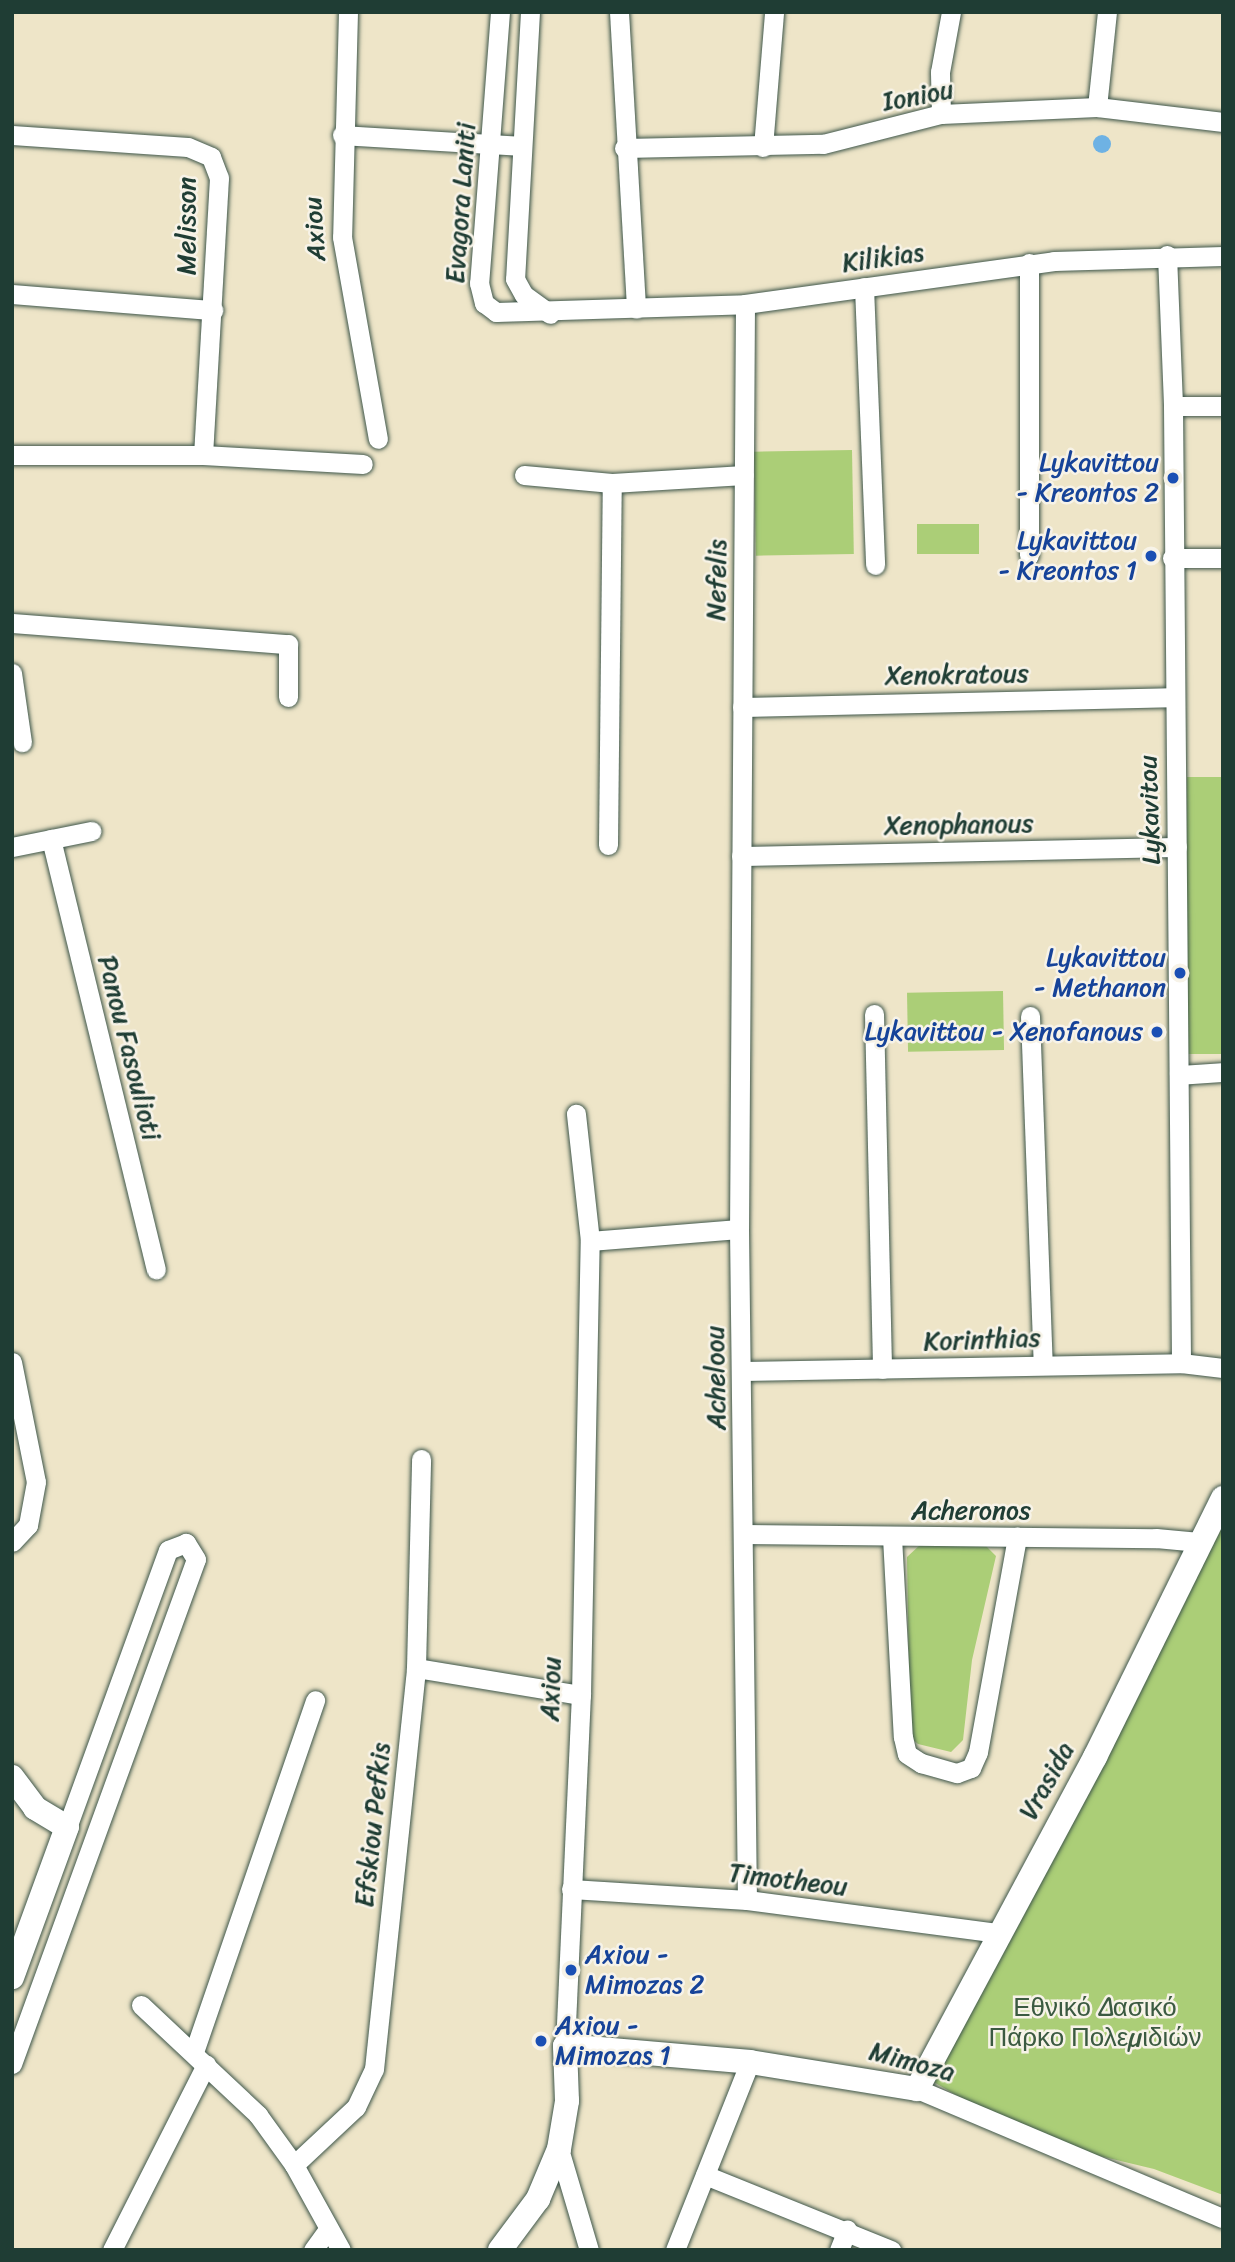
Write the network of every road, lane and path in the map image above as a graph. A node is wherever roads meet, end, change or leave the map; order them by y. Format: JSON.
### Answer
{"nodes":[{"id":1,"x":348,"y":12,"type":"edge"},
{"id":2,"x":500,"y":12,"type":"edge"},
{"id":3,"x":530,"y":12,"type":"edge"},
{"id":4,"x":619,"y":12,"type":"edge"},
{"id":5,"x":774,"y":12,"type":"edge"},
{"id":6,"x":951,"y":12,"type":"edge"},
{"id":7,"x":1107,"y":12,"type":"edge"},
{"id":8,"x":1097,"y":107,"type":"junction"},
{"id":9,"x":942,"y":114,"type":"junction"},
{"id":10,"x":1223,"y":122,"type":"edge"},
{"id":11,"x":12,"y":135,"type":"edge"},
{"id":12,"x":342,"y":135,"type":"junction"},
{"id":13,"x":492,"y":144,"type":"junction"},
{"id":14,"x":522,"y":146,"type":"junction"},
{"id":15,"x":763,"y":147,"type":"junction"},
{"id":16,"x":624,"y":148,"type":"junction"},
{"id":17,"x":1167,"y":255,"type":"junction"},
{"id":18,"x":1223,"y":256,"type":"edge"},
{"id":19,"x":1029,"y":263,"type":"junction"},
{"id":20,"x":864,"y":288,"type":"junction"},
{"id":21,"x":12,"y":294,"type":"edge"},
{"id":22,"x":745,"y":304,"type":"junction"},
{"id":23,"x":636,"y":309,"type":"junction"},
{"id":24,"x":212,"y":310,"type":"junction"},
{"id":25,"x":550,"y":314,"type":"junction"},
{"id":26,"x":1223,"y":406,"type":"edge"},
{"id":27,"x":1173,"y":407,"type":"junction"},
{"id":28,"x":378,"y":439,"type":"dead end"},
{"id":29,"x":12,"y":455,"type":"edge"},
{"id":30,"x":203,"y":455,"type":"junction"},
{"id":31,"x":363,"y":464,"type":"dead end"},
{"id":32,"x":524,"y":475,"type":"dead end"},
{"id":33,"x":744,"y":475,"type":"junction"},
{"id":34,"x":612,"y":483,"type":"junction"},
{"id":35,"x":1029,"y":555,"type":"dead end"},
{"id":36,"x":1172,"y":558,"type":"junction"},
{"id":37,"x":1223,"y":558,"type":"edge"},
{"id":38,"x":875,"y":565,"type":"dead end"},
{"id":39,"x":12,"y":623,"type":"edge"},
{"id":40,"x":12,"y":673,"type":"edge"},
{"id":41,"x":1172,"y":696,"type":"junction"},
{"id":42,"x":288,"y":697,"type":"dead end"},
{"id":43,"x":742,"y":707,"type":"junction"},
{"id":44,"x":22,"y":742,"type":"dead end"},
{"id":45,"x":91,"y":831,"type":"dead end"},
{"id":46,"x":51,"y":839,"type":"junction"},
{"id":47,"x":608,"y":845,"type":"dead end"},
{"id":48,"x":12,"y":847,"type":"edge"},
{"id":49,"x":1177,"y":847,"type":"junction"},
{"id":50,"x":741,"y":856,"type":"junction"},
{"id":51,"x":874,"y":1014,"type":"dead end"},
{"id":52,"x":1030,"y":1016,"type":"dead end"},
{"id":53,"x":1223,"y":1072,"type":"edge"},
{"id":54,"x":1179,"y":1075,"type":"junction"},
{"id":55,"x":576,"y":1114,"type":"dead end"},
{"id":56,"x":739,"y":1229,"type":"junction"},
{"id":57,"x":590,"y":1241,"type":"junction"},
{"id":58,"x":156,"y":1269,"type":"dead end"},
{"id":59,"x":12,"y":1362,"type":"edge"},
{"id":60,"x":1181,"y":1363,"type":"junction"},
{"id":61,"x":1043,"y":1365,"type":"junction"},
{"id":62,"x":1223,"y":1368,"type":"edge"},
{"id":63,"x":882,"y":1369,"type":"junction"},
{"id":64,"x":743,"y":1371,"type":"junction"},
{"id":65,"x":421,"y":1459,"type":"dead end"},
{"id":66,"x":1223,"y":1498,"type":"edge"},
{"id":67,"x":743,"y":1534,"type":"junction"},
{"id":68,"x":892,"y":1537,"type":"junction"},
{"id":69,"x":1017,"y":1537,"type":"junction"},
{"id":70,"x":12,"y":1542,"type":"edge"},
{"id":71,"x":1199,"y":1542,"type":"junction"},
{"id":72,"x":416,"y":1668,"type":"junction"},
{"id":73,"x":581,"y":1695,"type":"junction"},
{"id":74,"x":315,"y":1700,"type":"dead end"},
{"id":75,"x":12,"y":1777,"type":"edge"},
{"id":76,"x":67,"y":1827,"type":"junction"},
{"id":77,"x":571,"y":1889,"type":"junction"},
{"id":78,"x":747,"y":1900,"type":"junction"},
{"id":79,"x":998,"y":1933,"type":"junction"},
{"id":80,"x":12,"y":1977,"type":"edge"},
{"id":81,"x":141,"y":2005,"type":"dead end"},
{"id":82,"x":565,"y":2046,"type":"junction"},
{"id":83,"x":200,"y":2058,"type":"junction"},
{"id":84,"x":750,"y":2062,"type":"junction"},
{"id":85,"x":12,"y":2064,"type":"edge"},
{"id":86,"x":917,"y":2088,"type":"junction"},
{"id":87,"x":559,"y":2149,"type":"junction"},
{"id":88,"x":294,"y":2165,"type":"junction"},
{"id":89,"x":705,"y":2175,"type":"junction"},
{"id":90,"x":1223,"y":2218,"type":"edge"},
{"id":91,"x":327,"y":2231,"type":"junction"},
{"id":92,"x":847,"y":2231,"type":"junction"},
{"id":93,"x":112,"y":2250,"type":"edge"},
{"id":94,"x":313,"y":2250,"type":"edge"},
{"id":95,"x":341,"y":2250,"type":"edge"},
{"id":96,"x":500,"y":2250,"type":"edge"},
{"id":97,"x":589,"y":2250,"type":"edge"},
{"id":98,"x":676,"y":2250,"type":"edge"},
{"id":99,"x":839,"y":2250,"type":"edge"},
{"id":100,"x":891,"y":2250,"type":"edge"}],
"edges":[{"from":1,"to":12,"type":"street","name":"Axiou"},
{"from":2,"to":13,"type":"street","name":"Evagora Laniti"},
{"from":3,"to":14,"type":"street"},
{"from":4,"to":16,"type":"street"},
{"from":5,"to":15,"type":"street"},
{"from":6,"to":9,"type":"street"},
{"from":7,"to":8,"type":"street"},
{"from":8,"to":9,"type":"street","name":"Ioniou"},
{"from":8,"to":10,"type":"street","name":"Ioniou"},
{"from":9,"to":15,"type":"street","name":"Ioniou"},
{"from":11,"to":24,"type":"street","name":"Melisson"},
{"from":12,"to":13,"type":"street"},
{"from":12,"to":28,"type":"street","name":"Axiou"},
{"from":13,"to":14,"type":"street"},
{"from":13,"to":25,"type":"street","name":"Evagora Laniti"},
{"from":14,"to":25,"type":"street"},
{"from":15,"to":16,"type":"street","name":"Ioniou"},
{"from":16,"to":23,"type":"street"},
{"from":17,"to":18,"type":"street","name":"Kilikias"},
{"from":17,"to":19,"type":"street","name":"Kilikias"},
{"from":17,"to":27,"type":"street","name":"Lykavitou"},
{"from":19,"to":20,"type":"street","name":"Kilikias"},
{"from":19,"to":35,"type":"street"},
{"from":20,"to":22,"type":"street","name":"Kilikias"},
{"from":20,"to":38,"type":"street"},
{"from":21,"to":24,"type":"street"},
{"from":22,"to":23,"type":"street","name":"Kilikias"},
{"from":22,"to":33,"type":"street","name":"Nefelis"},
{"from":23,"to":25,"type":"street","name":"Kilikias"},
{"from":24,"to":30,"type":"street","name":"Melisson"},
{"from":26,"to":27,"type":"street"},
{"from":27,"to":36,"type":"street","name":"Lykavitou"},
{"from":29,"to":30,"type":"street"},
{"from":30,"to":31,"type":"street"},
{"from":32,"to":34,"type":"street"},
{"from":33,"to":34,"type":"street"},
{"from":33,"to":43,"type":"street","name":"Nefelis"},
{"from":34,"to":47,"type":"street"},
{"from":36,"to":37,"type":"street"},
{"from":36,"to":41,"type":"street","name":"Lykavitou"},
{"from":39,"to":42,"type":"street"},
{"from":40,"to":44,"type":"street"},
{"from":41,"to":43,"type":"street","name":"Xenokratous"},
{"from":41,"to":49,"type":"street","name":"Lykavitou"},
{"from":43,"to":50,"type":"street","name":"Nefelis"},
{"from":45,"to":46,"type":"street"},
{"from":46,"to":48,"type":"street"},
{"from":46,"to":58,"type":"street","name":"Panou Fasoulioti"},
{"from":49,"to":50,"type":"street","name":"Xenophanous"},
{"from":49,"to":54,"type":"street","name":"Lykavitou"},
{"from":50,"to":56,"type":"street","name":"Acheloou"},
{"from":51,"to":63,"type":"street"},
{"from":52,"to":61,"type":"street"},
{"from":53,"to":54,"type":"street"},
{"from":54,"to":60,"type":"street","name":"Lykavitou"},
{"from":55,"to":57,"type":"street","name":"Axiou"},
{"from":56,"to":57,"type":"street"},
{"from":56,"to":64,"type":"street","name":"Acheloou"},
{"from":57,"to":73,"type":"street","name":"Axiou"},
{"from":59,"to":70,"type":"street"},
{"from":60,"to":61,"type":"street","name":"Korinthias"},
{"from":60,"to":62,"type":"street","name":"Korinthias"},
{"from":61,"to":63,"type":"street","name":"Korinthias"},
{"from":63,"to":64,"type":"street","name":"Korinthias"},
{"from":64,"to":67,"type":"street","name":"Acheloou"},
{"from":65,"to":72,"type":"street","name":"Efskiou Pefkis"},
{"from":66,"to":71,"type":"street","name":"Vrasida"},
{"from":67,"to":68,"type":"street","name":"Acheronos"},
{"from":67,"to":78,"type":"street","name":"Acheloou"},
{"from":68,"to":69,"type":"street","name":"Acheronos"},
{"from":68,"to":69,"type":"street"},
{"from":69,"to":71,"type":"street","name":"Acheronos"},
{"from":71,"to":79,"type":"street","name":"Vrasida"},
{"from":72,"to":73,"type":"street"},
{"from":72,"to":88,"type":"street","name":"Efskiou Pefkis"},
{"from":73,"to":77,"type":"street","name":"Axiou"},
{"from":74,"to":83,"type":"street"},
{"from":75,"to":76,"type":"street"},
{"from":76,"to":80,"type":"street"},
{"from":76,"to":85,"type":"street"},
{"from":77,"to":78,"type":"street","name":"Timotheou"},
{"from":77,"to":82,"type":"street","name":"Axiou"},
{"from":78,"to":79,"type":"street","name":"Timotheou"},
{"from":79,"to":86,"type":"street","name":"Vrasida"},
{"from":81,"to":83,"type":"street"},
{"from":82,"to":84,"type":"street","name":"Mimoza"},
{"from":82,"to":87,"type":"street","name":"Axiou"},
{"from":83,"to":88,"type":"street"},
{"from":83,"to":93,"type":"street"},
{"from":84,"to":86,"type":"street","name":"Mimoza"},
{"from":84,"to":89,"type":"street"},
{"from":86,"to":90,"type":"street","name":"Mimoza"},
{"from":87,"to":96,"type":"street","name":"Axiou"},
{"from":87,"to":97,"type":"street"},
{"from":88,"to":91,"type":"street"},
{"from":89,"to":92,"type":"street"},
{"from":89,"to":98,"type":"street"},
{"from":91,"to":94,"type":"street"},
{"from":91,"to":95,"type":"street"},
{"from":92,"to":99,"type":"street"},
{"from":92,"to":100,"type":"street"}]}
